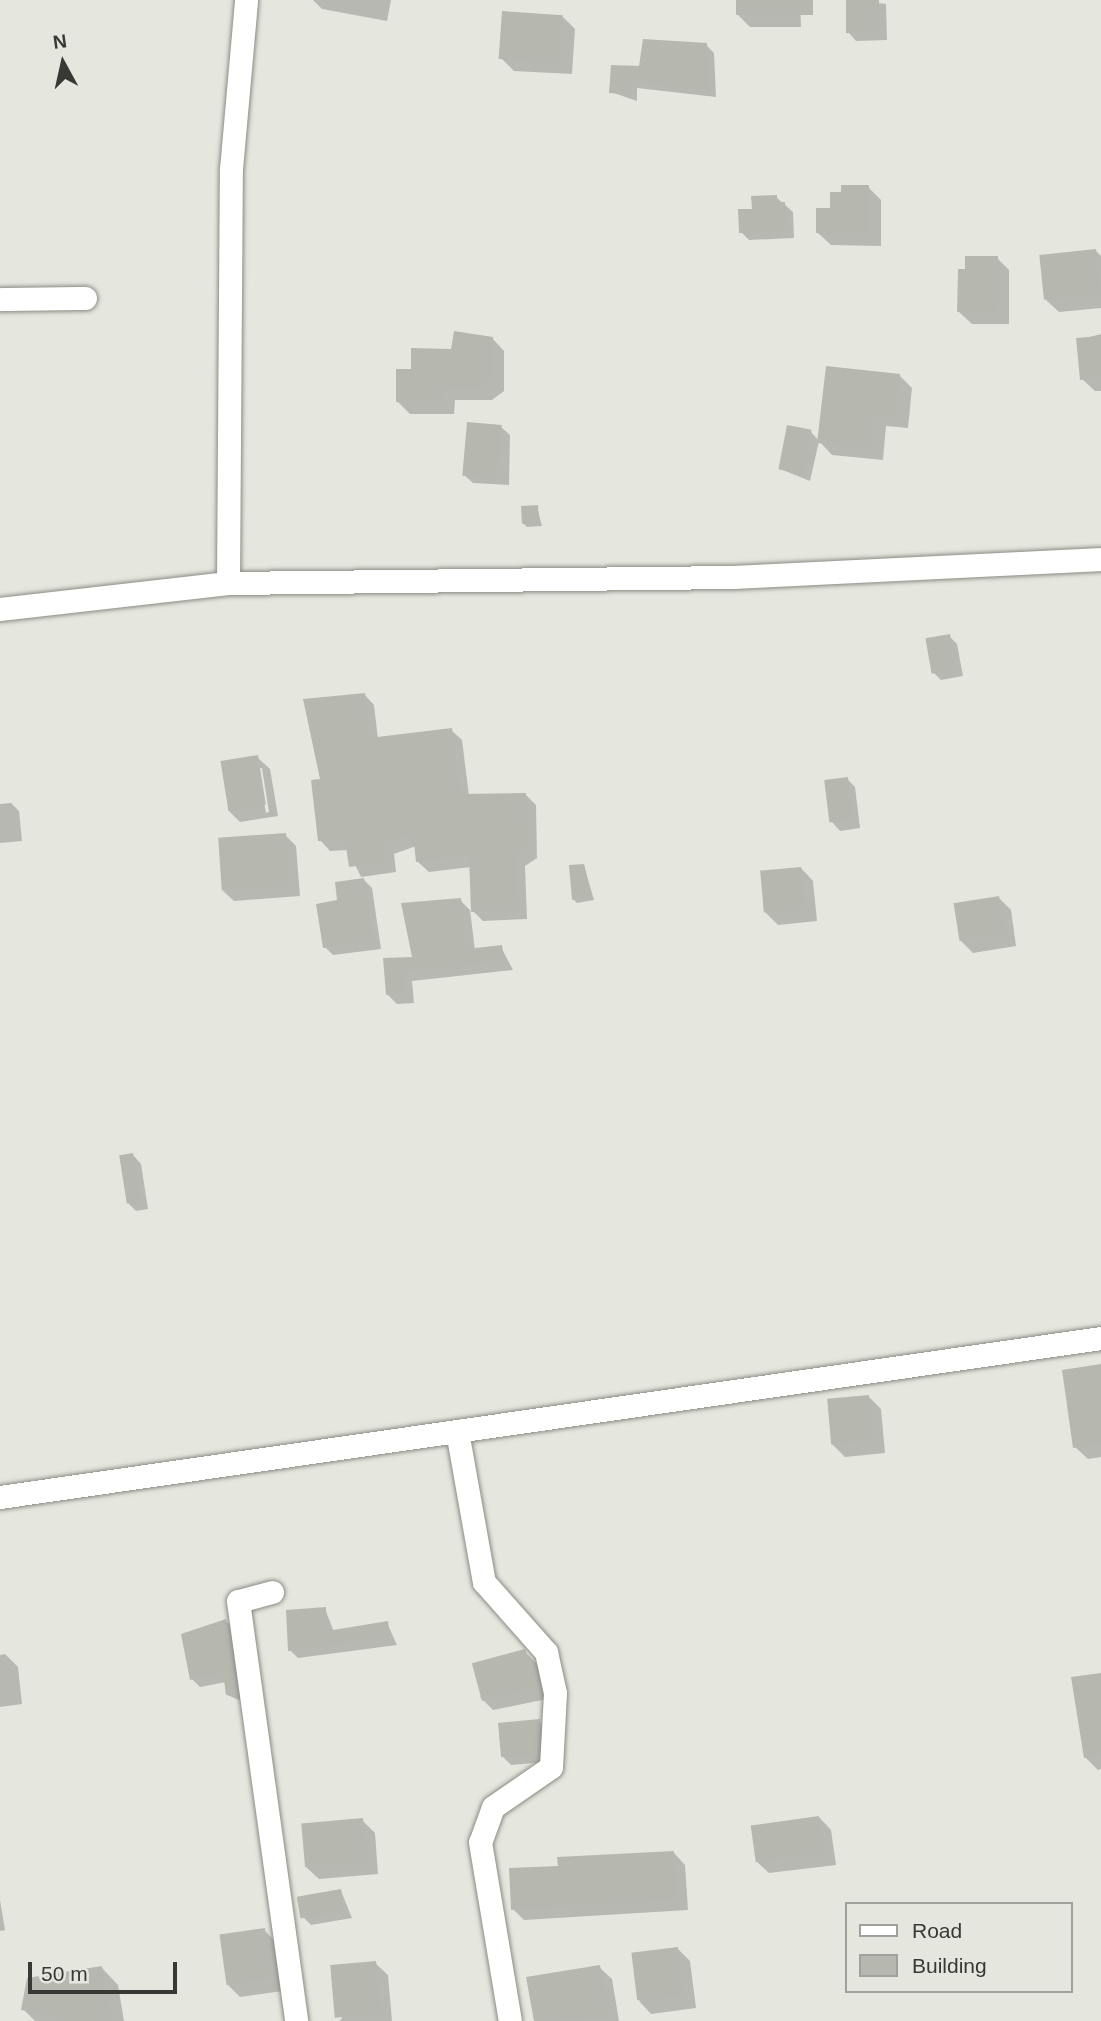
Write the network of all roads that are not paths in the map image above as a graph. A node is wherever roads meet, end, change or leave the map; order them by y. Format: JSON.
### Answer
{"nodes":[{"id":1,"x":246,"y":0,"type":"edge"},
{"id":2,"x":85,"y":298,"type":"dead end"},
{"id":3,"x":0,"y":299,"type":"edge"},
{"id":4,"x":1101,"y":559,"type":"edge"},
{"id":5,"x":228,"y":583,"type":"junction"},
{"id":6,"x":0,"y":610,"type":"edge"},
{"id":7,"x":1101,"y":1338,"type":"edge"},
{"id":8,"x":457,"y":1431,"type":"junction"},
{"id":9,"x":0,"y":1497,"type":"edge"},
{"id":10,"x":272,"y":1592,"type":"dead end"},
{"id":11,"x":296,"y":2021,"type":"edge"},
{"id":12,"x":510,"y":2021,"type":"edge"}],
"edges":[{"from":1,"to":5,"type":"street"},
{"from":2,"to":3,"type":"street"},
{"from":4,"to":5,"type":"street"},
{"from":5,"to":6,"type":"street"},
{"from":7,"to":8,"type":"street"},
{"from":8,"to":9,"type":"street"},
{"from":8,"to":12,"type":"street"},
{"from":10,"to":11,"type":"street"}]}
